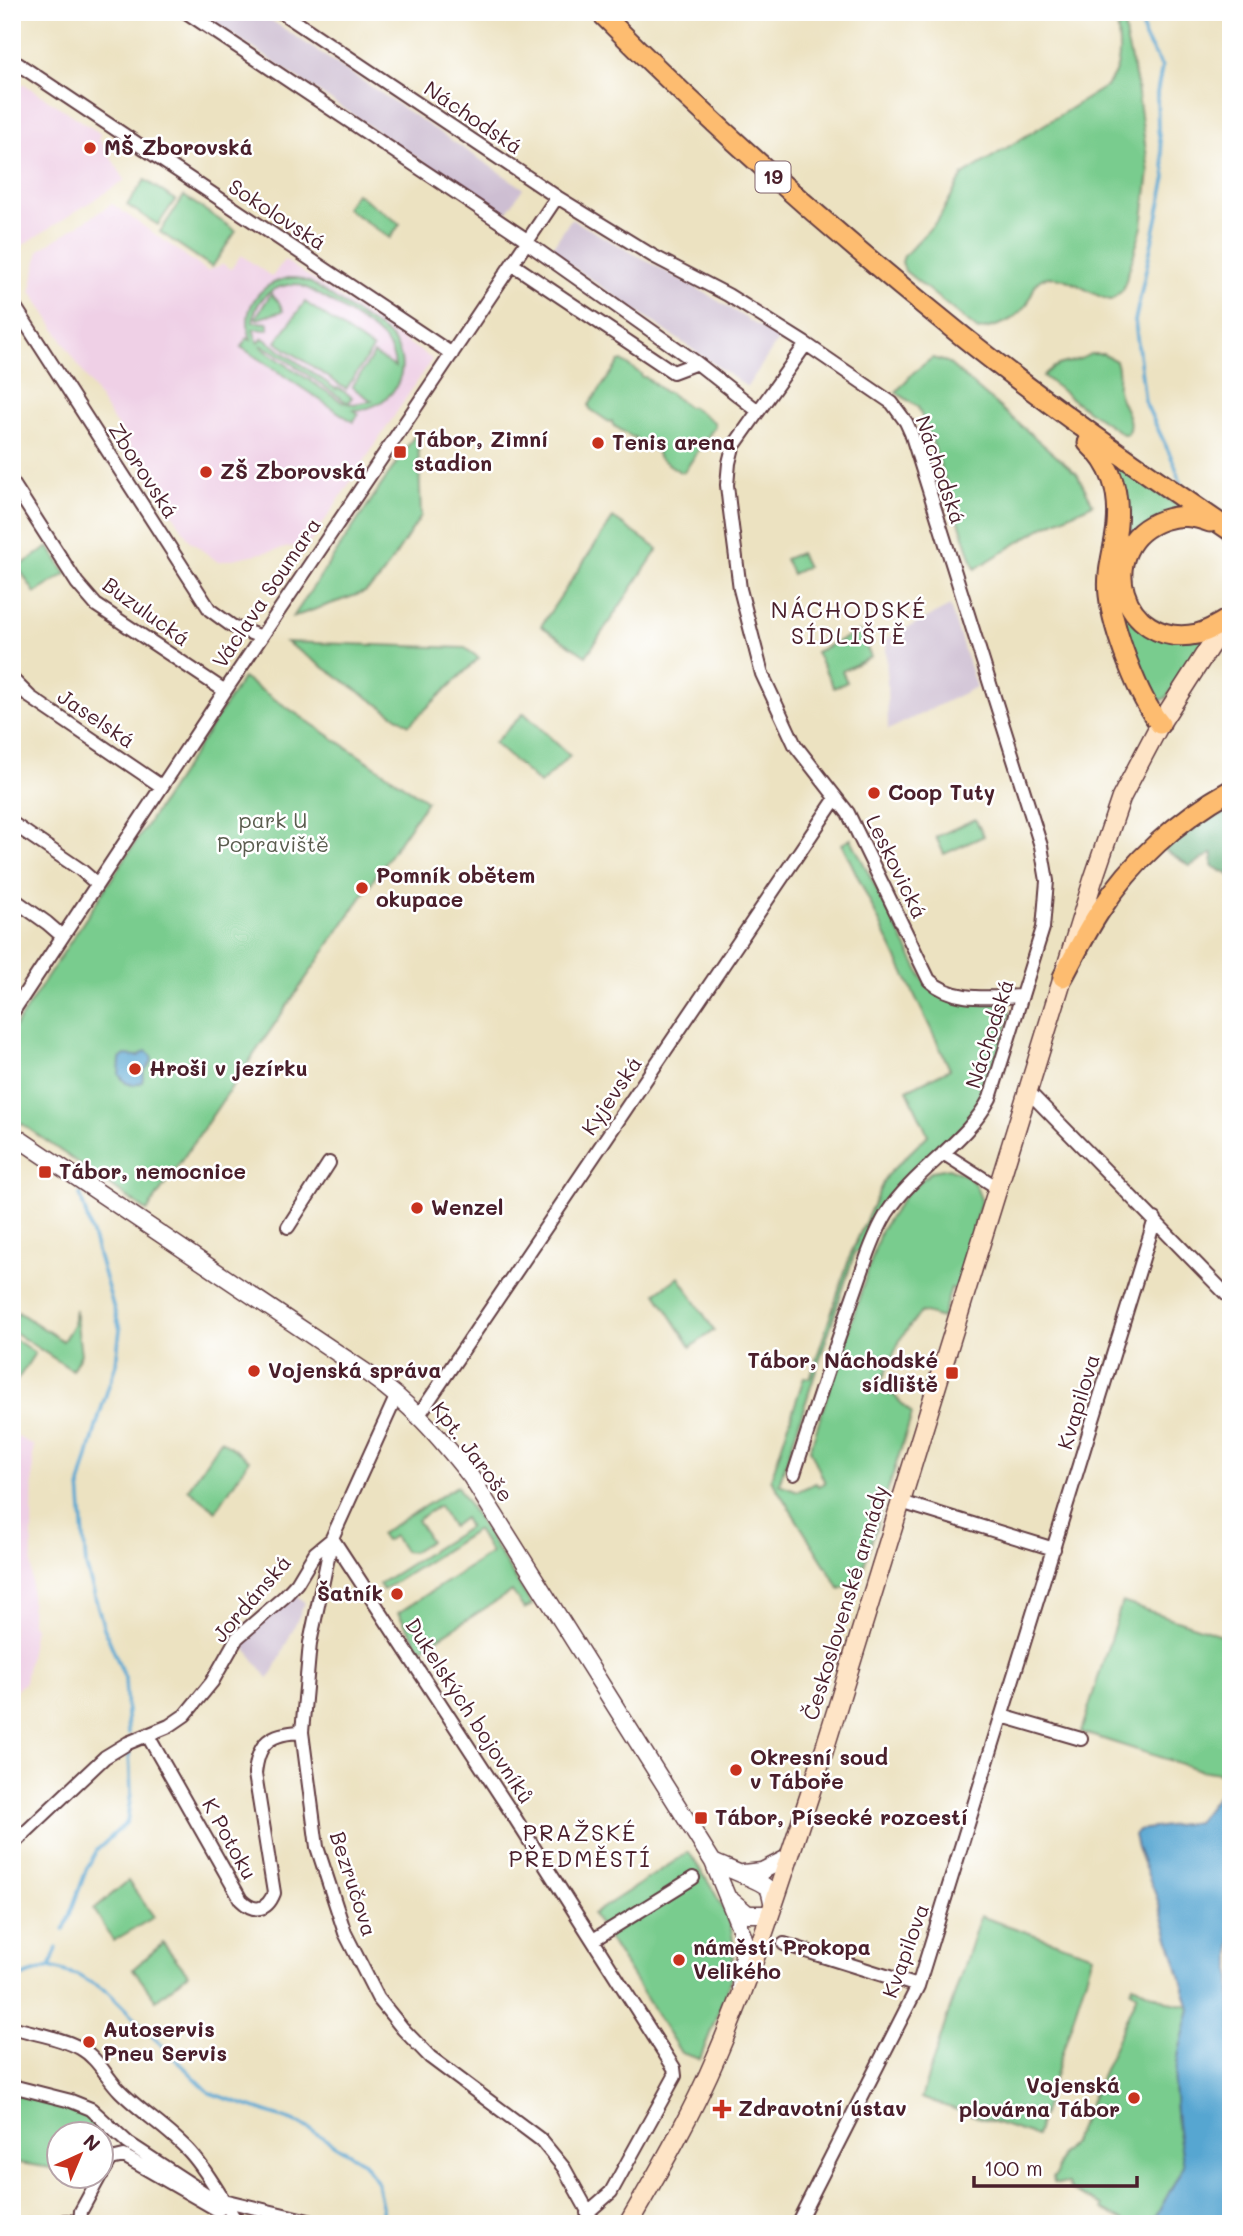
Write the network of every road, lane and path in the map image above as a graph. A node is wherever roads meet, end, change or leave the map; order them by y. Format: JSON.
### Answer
{"nodes":[{"id":1,"x":186,"y":12,"type":"edge"},
{"id":2,"x":281,"y":12,"type":"edge"},
{"id":3,"x":600,"y":12,"type":"edge"},
{"id":4,"x":12,"y":60,"type":"edge"},
{"id":5,"x":556,"y":197,"type":"junction"},
{"id":6,"x":527,"y":241,"type":"junction"},
{"id":7,"x":512,"y":264,"type":"junction"},
{"id":8,"x":12,"y":302,"type":"edge"},
{"id":9,"x":806,"y":344,"type":"junction"},
{"id":10,"x":452,"y":354,"type":"junction"},
{"id":11,"x":697,"y":363,"type":"junction"},
{"id":12,"x":1012,"y":375,"type":"junction"},
{"id":13,"x":758,"y":411,"type":"junction"},
{"id":14,"x":12,"y":482,"type":"edge"},
{"id":15,"x":1229,"y":530,"type":"edge"},
{"id":16,"x":1231,"y":618,"type":"edge"},
{"id":17,"x":261,"y":637,"type":"junction"},
{"id":18,"x":12,"y":679,"type":"edge"},
{"id":19,"x":225,"y":691,"type":"junction"},
{"id":20,"x":1160,"y":724,"type":"junction"},
{"id":21,"x":161,"y":786,"type":"junction"},
{"id":22,"x":1231,"y":790,"type":"edge"},
{"id":23,"x":836,"y":798,"type":"junction"},
{"id":24,"x":12,"y":823,"type":"edge"},
{"id":25,"x":97,"y":884,"type":"junction"},
{"id":26,"x":12,"y":898,"type":"edge"},
{"id":27,"x":62,"y":936,"type":"junction"},
{"id":28,"x":1063,"y":977,"type":"junction"},
{"id":29,"x":1022,"y":996,"type":"junction"},
{"id":30,"x":12,"y":1013,"type":"edge"},
{"id":31,"x":1028,"y":1091,"type":"junction"},
{"id":32,"x":12,"y":1134,"type":"edge"},
{"id":33,"x":943,"y":1153,"type":"junction"},
{"id":34,"x":329,"y":1163,"type":"dead end"},
{"id":35,"x":998,"y":1188,"type":"junction"},
{"id":36,"x":1155,"y":1219,"type":"junction"},
{"id":37,"x":288,"y":1227,"type":"dead end"},
{"id":38,"x":1228,"y":1296,"type":"dead end"},
{"id":39,"x":397,"y":1395,"type":"junction"},
{"id":40,"x":419,"y":1415,"type":"junction"},
{"id":41,"x":794,"y":1474,"type":"dead end"},
{"id":42,"x":901,"y":1502,"type":"junction"},
{"id":43,"x":332,"y":1538,"type":"junction"},
{"id":44,"x":1054,"y":1549,"type":"junction"},
{"id":45,"x":1002,"y":1716,"type":"junction"},
{"id":46,"x":302,"y":1732,"type":"junction"},
{"id":47,"x":148,"y":1736,"type":"junction"},
{"id":48,"x":1081,"y":1739,"type":"dead end"},
{"id":49,"x":12,"y":1845,"type":"edge"},
{"id":50,"x":789,"y":1857,"type":"junction"},
{"id":51,"x":713,"y":1862,"type":"junction"},
{"id":52,"x":735,"y":1873,"type":"junction"},
{"id":53,"x":693,"y":1878,"type":"dead end"},
{"id":54,"x":729,"y":1898,"type":"junction"},
{"id":55,"x":772,"y":1910,"type":"junction"},
{"id":56,"x":593,"y":1940,"type":"junction"},
{"id":57,"x":784,"y":1944,"type":"dead end"},
{"id":58,"x":918,"y":1986,"type":"junction"},
{"id":59,"x":740,"y":1998,"type":"junction"},
{"id":60,"x":12,"y":2027,"type":"edge"},
{"id":61,"x":12,"y":2086,"type":"edge"},
{"id":62,"x":116,"y":2158,"type":"edge"},
{"id":63,"x":92,"y":2190,"type":"edge"},
{"id":64,"x":224,"y":2203,"type":"junction"},
{"id":65,"x":586,"y":2218,"type":"edge"},
{"id":66,"x":802,"y":2222,"type":"edge"},
{"id":67,"x":80,"y":2223,"type":"edge"},
{"id":68,"x":627,"y":2223,"type":"edge"},
{"id":69,"x":57,"y":2224,"type":"edge"},
{"id":70,"x":238,"y":2224,"type":"edge"},
{"id":71,"x":321,"y":2224,"type":"edge"},
{"id":72,"x":595,"y":2224,"type":"edge"}],
"edges":[{"from":1,"to":6,"type":"street"},
{"from":2,"to":5,"type":"street","name":"Náchodská"},
{"from":3,"to":12,"type":"main road","number":"19"},
{"from":4,"to":10,"type":"street","name":"Sokolovská"},
{"from":5,"to":6,"type":"street","name":"Václava Soumara"},
{"from":5,"to":9,"type":"street","name":"Náchodská"},
{"from":6,"to":7,"type":"street","name":"Václava Soumara"},
{"from":6,"to":11,"type":"street"},
{"from":7,"to":10,"type":"street","name":"Václava Soumara"},
{"from":7,"to":11,"type":"street"},
{"from":8,"to":17,"type":"street","name":"Zborovská"},
{"from":9,"to":13,"type":"street","name":"Leskovická"},
{"from":9,"to":29,"type":"street","name":"Náchodská"},
{"from":10,"to":17,"type":"street","name":"Václava Soumara"},
{"from":11,"to":13,"type":"street"},
{"from":12,"to":15,"type":"main road","number":"19"},
{"from":12,"to":20,"type":"main road"},
{"from":13,"to":23,"type":"street","name":"Leskovická"},
{"from":14,"to":19,"type":"street","name":"Buzulucká"},
{"from":15,"to":16,"type":"main road"},
{"from":16,"to":20,"type":"main road","name":"Československé armády"},
{"from":17,"to":19,"type":"street","name":"Václava Soumara"},
{"from":18,"to":21,"type":"street","name":"Jaselská"},
{"from":19,"to":21,"type":"street","name":"Václava Soumara"},
{"from":20,"to":28,"type":"main road","name":"Československé armády"},
{"from":21,"to":25,"type":"street","name":"Václava Soumara"},
{"from":22,"to":28,"type":"main road"},
{"from":23,"to":29,"type":"street","name":"Leskovická"},
{"from":23,"to":40,"type":"street","name":"Kyjevská"},
{"from":24,"to":25,"type":"street"},
{"from":25,"to":27,"type":"street","name":"Václava Soumara"},
{"from":26,"to":27,"type":"street"},
{"from":27,"to":30,"type":"street","name":"Václava Soumara"},
{"from":28,"to":31,"type":"main road","name":"Československé armády"},
{"from":29,"to":33,"type":"street","name":"Náchodská"},
{"from":31,"to":35,"type":"main road","name":"Československé armády"},
{"from":31,"to":36,"type":"street"},
{"from":32,"to":39,"type":"street","name":"Kpt. Jaroše"},
{"from":33,"to":35,"type":"street"},
{"from":33,"to":41,"type":"street","name":"Náchodská"},
{"from":34,"to":37,"type":"street"},
{"from":35,"to":42,"type":"main road","name":"Československé armády"},
{"from":36,"to":38,"type":"street"},
{"from":36,"to":44,"type":"street","name":"Kvapilova"},
{"from":39,"to":40,"type":"street","name":"Kpt. Jaroše"},
{"from":39,"to":43,"type":"street","name":"Bezručova"},
{"from":40,"to":51,"type":"street","name":"Kpt. Jaroše"},
{"from":42,"to":44,"type":"street"},
{"from":42,"to":50,"type":"main road","name":"Československé armády"},
{"from":43,"to":46,"type":"street","name":"Bezručova"},
{"from":43,"to":47,"type":"street","name":"Jordánská"},
{"from":43,"to":56,"type":"street","name":"Dukelských bojovníků"},
{"from":44,"to":45,"type":"street","name":"Kvapilova"},
{"from":45,"to":48,"type":"street"},
{"from":45,"to":58,"type":"street","name":"Kvapilova"},
{"from":46,"to":47,"type":"street","name":"K Potoku"},
{"from":46,"to":65,"type":"street","name":"Bezručova"},
{"from":47,"to":49,"type":"street","name":"Jordánská"},
{"from":50,"to":52,"type":"street"},
{"from":50,"to":55,"type":"main road","name":"Československé armády"},
{"from":51,"to":52,"type":"street"},
{"from":51,"to":54,"type":"street","name":"Kpt. Jaroše"},
{"from":52,"to":55,"type":"street"},
{"from":53,"to":56,"type":"street"},
{"from":54,"to":55,"type":"street"},
{"from":54,"to":59,"type":"street","name":"Kpt. Jaroše"},
{"from":55,"to":59,"type":"main road","name":"Československé armády"},
{"from":56,"to":65,"type":"street","name":"Dukelských bojovníků"},
{"from":57,"to":58,"type":"street"},
{"from":58,"to":66,"type":"street","name":"Kvapilova"},
{"from":59,"to":68,"type":"main road","name":"Československé armády"},
{"from":60,"to":64,"type":"street"},
{"from":61,"to":64,"type":"street"},
{"from":62,"to":64,"type":"street"},
{"from":63,"to":67,"type":"street"},
{"from":64,"to":70,"type":"street"},
{"from":64,"to":71,"type":"street"},
{"from":65,"to":72,"type":"street"},
{"from":67,"to":69,"type":"street"}]}
